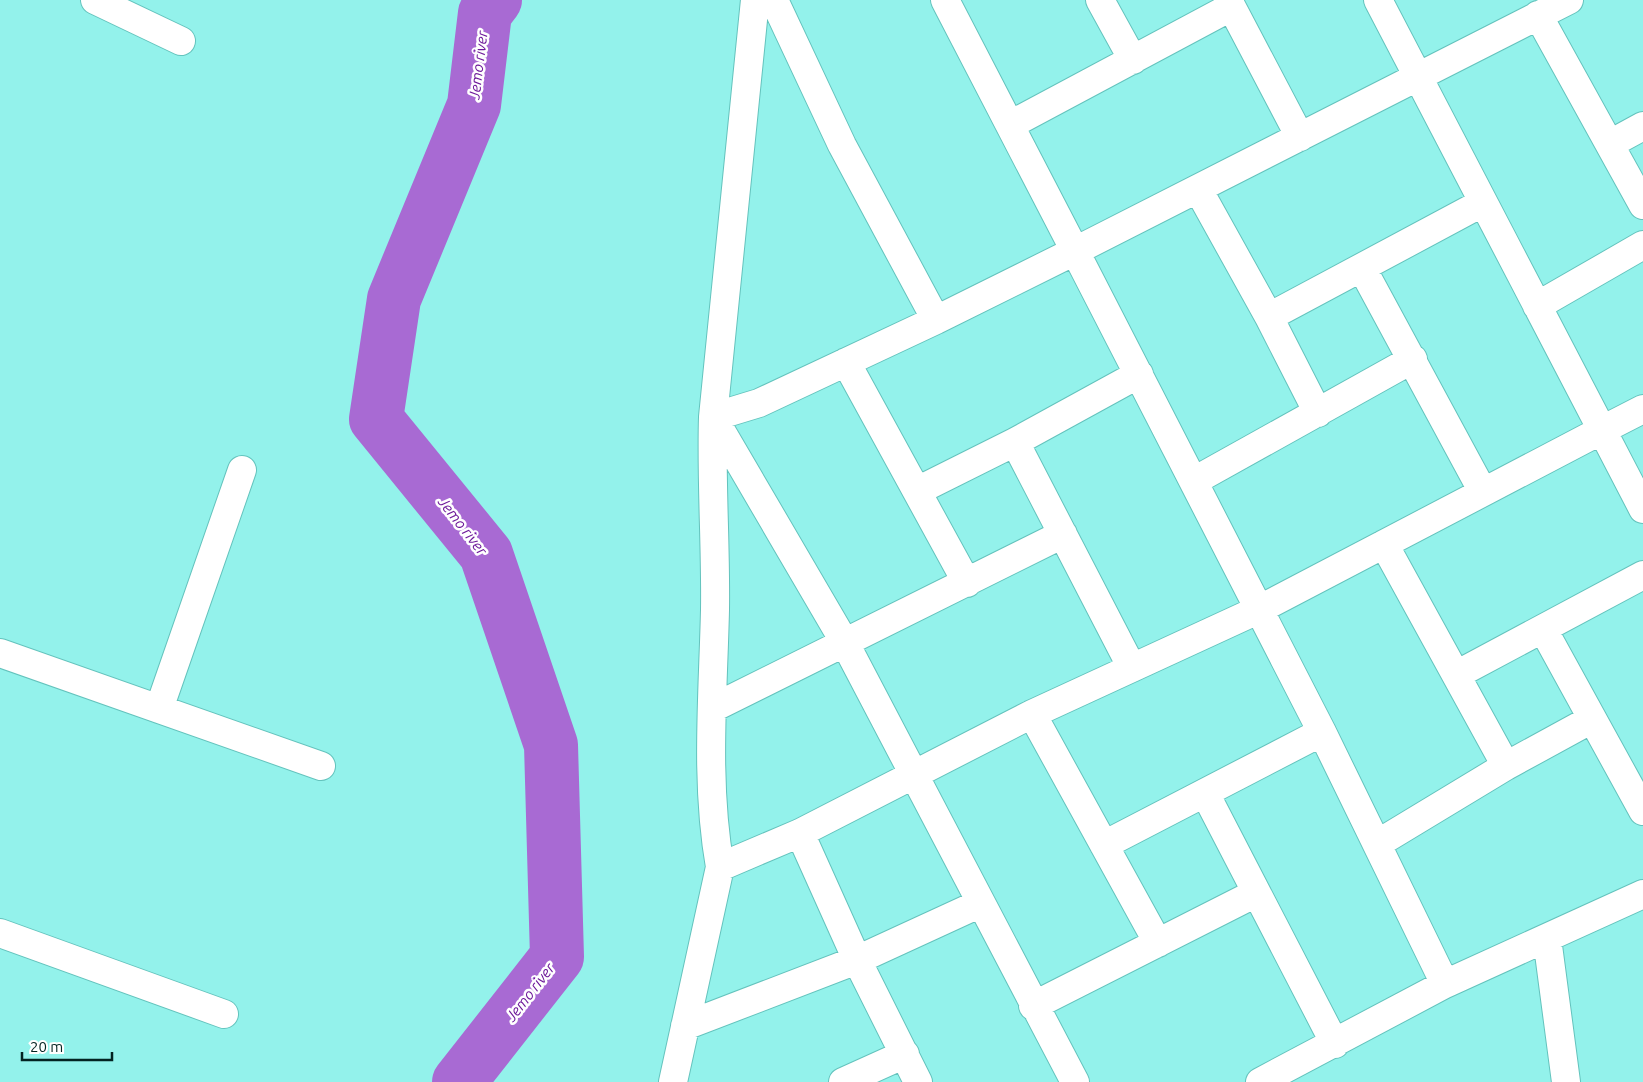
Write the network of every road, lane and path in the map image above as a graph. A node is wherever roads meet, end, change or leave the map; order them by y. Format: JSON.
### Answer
{"nodes":[{"id":1,"x":95,"y":0,"type":"edge"},
{"id":2,"x":755,"y":0,"type":"edge"},
{"id":3,"x":774,"y":0,"type":"edge"},
{"id":4,"x":945,"y":0,"type":"edge"},
{"id":5,"x":1100,"y":0,"type":"edge"},
{"id":6,"x":1378,"y":0,"type":"edge"},
{"id":7,"x":1569,"y":0,"type":"edge"},
{"id":8,"x":1229,"y":3,"type":"edge"},
{"id":9,"x":1538,"y":15,"type":"junction"},
{"id":10,"x":181,"y":41,"type":"dead end"},
{"id":11,"x":1133,"y":60,"type":"junction"},
{"id":12,"x":1418,"y":78,"type":"junction"},
{"id":13,"x":1010,"y":125,"type":"junction"},
{"id":14,"x":1643,"y":126,"type":"edge"},
{"id":15,"x":1300,"y":137,"type":"junction"},
{"id":16,"x":1610,"y":144,"type":"junction"},
{"id":17,"x":1198,"y":189,"type":"junction"},
{"id":18,"x":1482,"y":203,"type":"junction"},
{"id":19,"x":1643,"y":205,"type":"edge"},
{"id":20,"x":1643,"y":245,"type":"edge"},
{"id":21,"x":1075,"y":251,"type":"junction"},
{"id":22,"x":1362,"y":268,"type":"junction"},
{"id":23,"x":1537,"y":306,"type":"junction"},
{"id":24,"x":1269,"y":317,"type":"junction"},
{"id":25,"x":936,"y":320,"type":"junction"},
{"id":26,"x":1413,"y":359,"type":"junction"},
{"id":27,"x":846,"y":362,"type":"junction"},
{"id":28,"x":1139,"y":374,"type":"junction"},
{"id":29,"x":1643,"y":409,"type":"edge"},
{"id":30,"x":1318,"y":412,"type":"junction"},
{"id":31,"x":713,"y":417,"type":"junction"},
{"id":32,"x":1602,"y":430,"type":"junction"},
{"id":33,"x":1015,"y":442,"type":"junction"},
{"id":34,"x":242,"y":470,"type":"dead end"},
{"id":35,"x":1194,"y":481,"type":"junction"},
{"id":36,"x":917,"y":491,"type":"junction"},
{"id":37,"x":1483,"y":492,"type":"junction"},
{"id":38,"x":1643,"y":510,"type":"edge"},
{"id":39,"x":1063,"y":534,"type":"junction"},
{"id":40,"x":1384,"y":544,"type":"junction"},
{"id":41,"x":1643,"y":574,"type":"edge"},
{"id":42,"x":967,"y":583,"type":"junction"},
{"id":43,"x":1260,"y":608,"type":"junction"},
{"id":44,"x":1543,"y":629,"type":"junction"},
{"id":45,"x":845,"y":643,"type":"junction"},
{"id":46,"x":0,"y":653,"type":"edge"},
{"id":47,"x":1132,"y":668,"type":"junction"},
{"id":48,"x":1456,"y":675,"type":"junction"},
{"id":49,"x":712,"y":708,"type":"junction"},
{"id":50,"x":159,"y":709,"type":"junction"},
{"id":51,"x":1032,"y":714,"type":"junction"},
{"id":52,"x":1592,"y":719,"type":"junction"},
{"id":53,"x":1322,"y":732,"type":"junction"},
{"id":54,"x":322,"y":766,"type":"dead end"},
{"id":55,"x":1506,"y":766,"type":"junction"},
{"id":56,"x":915,"y":772,"type":"junction"},
{"id":57,"x":1206,"y":793,"type":"junction"},
{"id":58,"x":1643,"y":811,"type":"edge"},
{"id":59,"x":800,"y":832,"type":"junction"},
{"id":60,"x":1377,"y":844,"type":"junction"},
{"id":61,"x":1104,"y":845,"type":"junction"},
{"id":62,"x":720,"y":867,"type":"junction"},
{"id":63,"x":1256,"y":893,"type":"junction"},
{"id":64,"x":1643,"y":894,"type":"edge"},
{"id":65,"x":981,"y":903,"type":"junction"},
{"id":66,"x":0,"y":933,"type":"edge"},
{"id":67,"x":1547,"y":938,"type":"junction"},
{"id":68,"x":1158,"y":943,"type":"junction"},
{"id":69,"x":857,"y":960,"type":"junction"},
{"id":70,"x":1445,"y":984,"type":"junction"},
{"id":71,"x":1033,"y":1006,"type":"junction"},
{"id":72,"x":224,"y":1014,"type":"dead end"},
{"id":73,"x":685,"y":1026,"type":"junction"},
{"id":74,"x":1334,"y":1044,"type":"junction"},
{"id":75,"x":905,"y":1054,"type":"junction"},
{"id":76,"x":673,"y":1082,"type":"edge"},
{"id":77,"x":843,"y":1082,"type":"edge"},
{"id":78,"x":918,"y":1082,"type":"edge"},
{"id":79,"x":1075,"y":1082,"type":"edge"},
{"id":80,"x":1260,"y":1082,"type":"edge"},
{"id":81,"x":1566,"y":1082,"type":"edge"}],
"edges":[{"from":1,"to":10,"type":"street"},
{"from":2,"to":31,"type":"street"},
{"from":3,"to":25,"type":"street"},
{"from":4,"to":13,"type":"street"},
{"from":5,"to":11,"type":"street"},
{"from":6,"to":12,"type":"street"},
{"from":7,"to":9,"type":"street"},
{"from":8,"to":11,"type":"street"},
{"from":8,"to":15,"type":"street"},
{"from":9,"to":12,"type":"street"},
{"from":9,"to":16,"type":"street"},
{"from":11,"to":13,"type":"street"},
{"from":12,"to":15,"type":"street"},
{"from":12,"to":18,"type":"street"},
{"from":13,"to":21,"type":"street"},
{"from":14,"to":16,"type":"street"},
{"from":15,"to":17,"type":"street"},
{"from":16,"to":19,"type":"street"},
{"from":17,"to":21,"type":"street"},
{"from":17,"to":24,"type":"street"},
{"from":18,"to":22,"type":"street"},
{"from":18,"to":23,"type":"street"},
{"from":20,"to":23,"type":"street"},
{"from":21,"to":25,"type":"street"},
{"from":21,"to":28,"type":"street"},
{"from":22,"to":24,"type":"street"},
{"from":22,"to":26,"type":"street"},
{"from":23,"to":32,"type":"street"},
{"from":24,"to":30,"type":"street"},
{"from":25,"to":27,"type":"street"},
{"from":26,"to":30,"type":"street"},
{"from":26,"to":37,"type":"street"},
{"from":27,"to":31,"type":"street"},
{"from":27,"to":36,"type":"street"},
{"from":28,"to":33,"type":"street"},
{"from":28,"to":35,"type":"street"},
{"from":29,"to":32,"type":"street"},
{"from":30,"to":35,"type":"street"},
{"from":31,"to":45,"type":"street"},
{"from":31,"to":49,"type":"street"},
{"from":32,"to":37,"type":"street"},
{"from":32,"to":38,"type":"street"},
{"from":33,"to":36,"type":"street"},
{"from":33,"to":39,"type":"street"},
{"from":34,"to":50,"type":"street"},
{"from":35,"to":43,"type":"street"},
{"from":36,"to":42,"type":"street"},
{"from":37,"to":40,"type":"street"},
{"from":39,"to":42,"type":"street"},
{"from":39,"to":47,"type":"street"},
{"from":40,"to":43,"type":"street"},
{"from":40,"to":48,"type":"street"},
{"from":41,"to":44,"type":"street"},
{"from":42,"to":45,"type":"street"},
{"from":43,"to":47,"type":"street"},
{"from":43,"to":53,"type":"street"},
{"from":44,"to":48,"type":"street"},
{"from":44,"to":52,"type":"street"},
{"from":45,"to":49,"type":"street"},
{"from":45,"to":56,"type":"street"},
{"from":46,"to":50,"type":"street"},
{"from":47,"to":51,"type":"street"},
{"from":48,"to":55,"type":"street"},
{"from":49,"to":62,"type":"street"},
{"from":50,"to":54,"type":"street"},
{"from":51,"to":56,"type":"street"},
{"from":51,"to":61,"type":"street"},
{"from":52,"to":55,"type":"street"},
{"from":52,"to":58,"type":"street"},
{"from":53,"to":57,"type":"street"},
{"from":53,"to":60,"type":"street"},
{"from":55,"to":60,"type":"street"},
{"from":56,"to":59,"type":"street"},
{"from":56,"to":65,"type":"street"},
{"from":57,"to":61,"type":"street"},
{"from":57,"to":63,"type":"street"},
{"from":59,"to":62,"type":"street"},
{"from":59,"to":69,"type":"street"},
{"from":60,"to":70,"type":"street"},
{"from":61,"to":68,"type":"street"},
{"from":62,"to":73,"type":"street"},
{"from":63,"to":68,"type":"street"},
{"from":63,"to":74,"type":"street"},
{"from":64,"to":67,"type":"street"},
{"from":65,"to":69,"type":"street"},
{"from":65,"to":71,"type":"street"},
{"from":66,"to":72,"type":"street"},
{"from":67,"to":70,"type":"street"},
{"from":67,"to":81,"type":"street"},
{"from":68,"to":71,"type":"street"},
{"from":69,"to":73,"type":"street"},
{"from":69,"to":75,"type":"street"},
{"from":70,"to":74,"type":"street"},
{"from":71,"to":79,"type":"street"},
{"from":73,"to":76,"type":"street"},
{"from":74,"to":80,"type":"street"},
{"from":75,"to":77,"type":"street"},
{"from":75,"to":78,"type":"street"}]}
